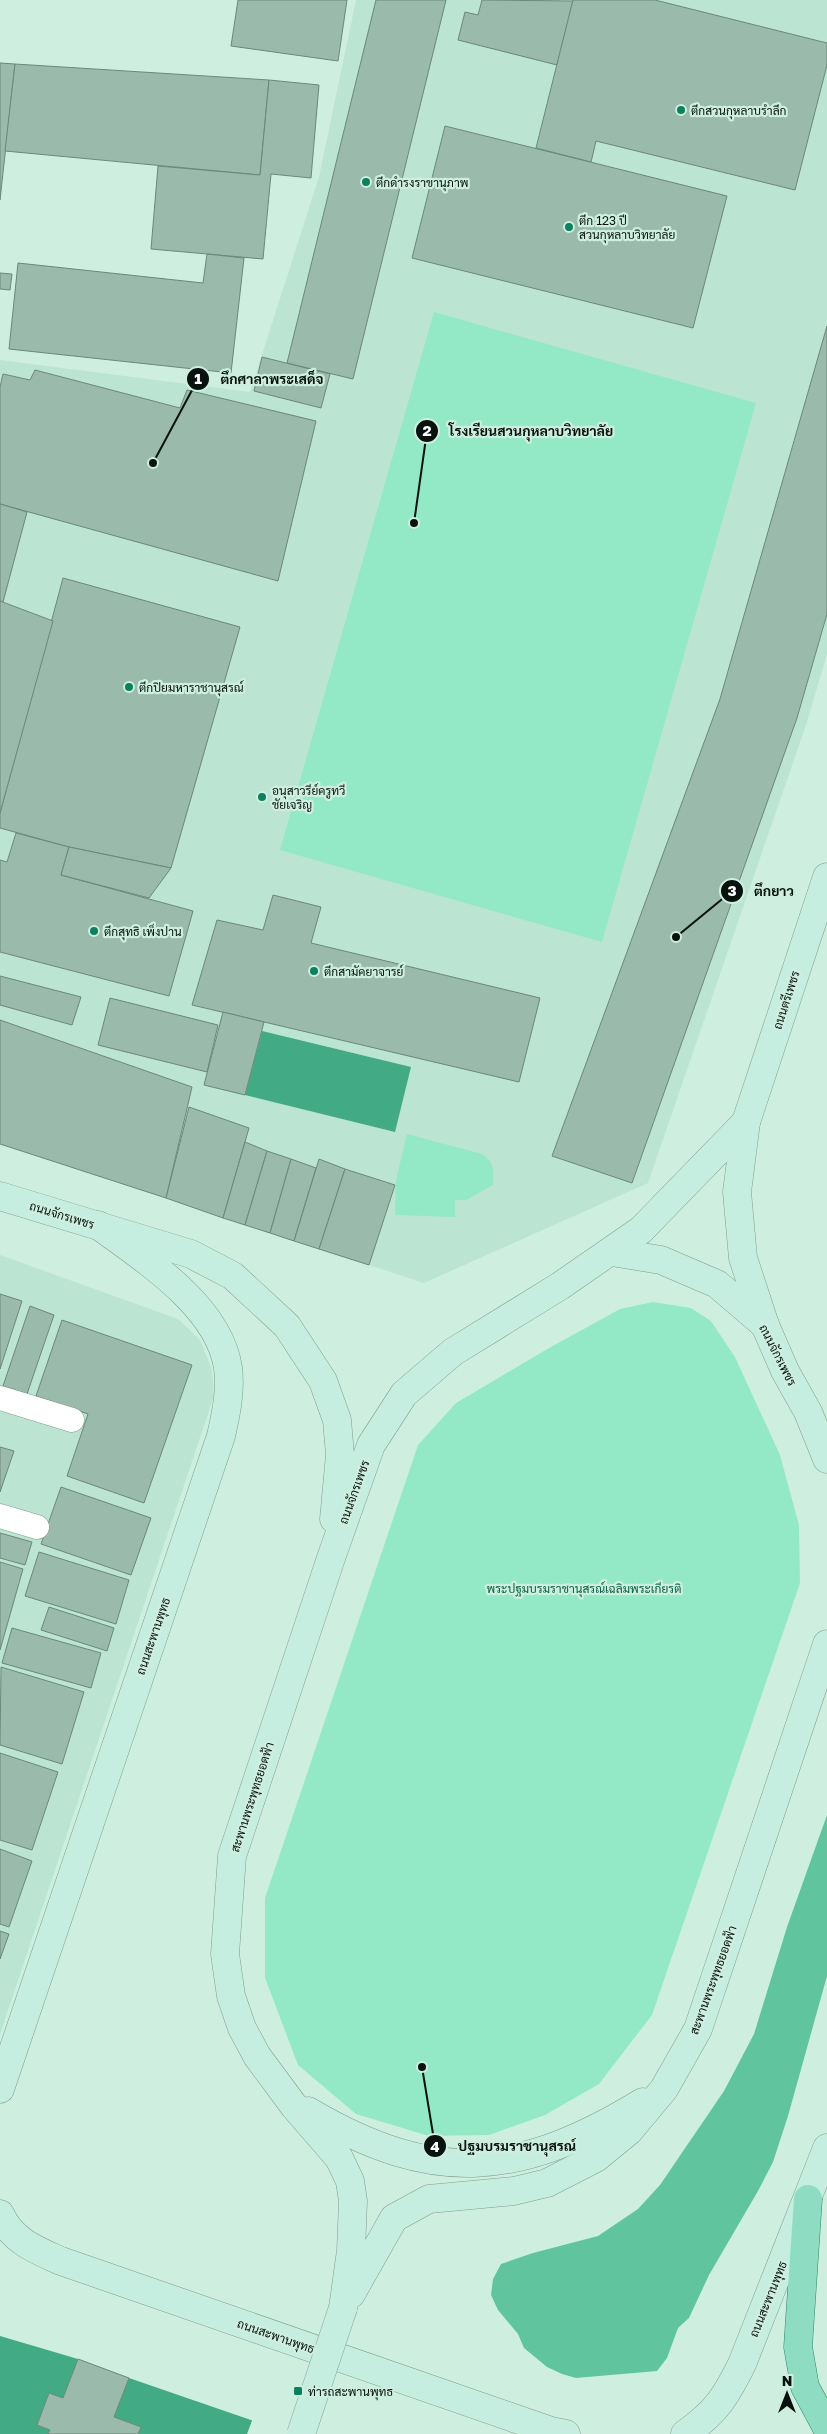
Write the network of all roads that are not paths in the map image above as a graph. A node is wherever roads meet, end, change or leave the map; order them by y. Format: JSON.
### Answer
{"nodes":[{"id":1,"x":827,"y":878,"type":"edge"},
{"id":2,"x":746,"y":1122,"type":"junction"},
{"id":3,"x":0,"y":1196,"type":"edge"},
{"id":4,"x":98,"y":1226,"type":"junction"},
{"id":5,"x":612,"y":1252,"type":"junction"},
{"id":6,"x":765,"y":1324,"type":"junction"},
{"id":7,"x":0,"y":1398,"type":"edge"},
{"id":8,"x":808,"y":1412,"type":"junction"},
{"id":9,"x":72,"y":1420,"type":"dead end"},
{"id":10,"x":827,"y":1432,"type":"edge"},
{"id":11,"x":827,"y":1459,"type":"edge"},
{"id":12,"x":0,"y":1516,"type":"edge"},
{"id":13,"x":37,"y":1527,"type":"dead end"},
{"id":14,"x":331,"y":1558,"type":"junction"},
{"id":15,"x":827,"y":1644,"type":"edge"},
{"id":16,"x":0,"y":2089,"type":"edge"},
{"id":17,"x":664,"y":2089,"type":"junction"},
{"id":18,"x":284,"y":2092,"type":"junction"},
{"id":19,"x":827,"y":2148,"type":"edge"},
{"id":20,"x":808,"y":2199,"type":"junction"},
{"id":21,"x":0,"y":2214,"type":"edge"},
{"id":22,"x":344,"y":2308,"type":"junction"},
{"id":23,"x":827,"y":2428,"type":"edge"},
{"id":24,"x":301,"y":2434,"type":"edge"},
{"id":25,"x":566,"y":2434,"type":"edge"},
{"id":26,"x":685,"y":2434,"type":"edge"}],
"edges":[{"from":1,"to":2,"type":"main road","name":"ถนนตรีเพชร"},
{"from":2,"to":5,"type":"main road","name":"ถนนตรีเพชร"},
{"from":2,"to":6,"type":"main road","name":"ถนนตรีเพชร"},
{"from":3,"to":4,"type":"main road","name":"ถนนจักรเพชร"},
{"from":4,"to":14,"type":"main road","name":"ถนนจักรเพชร"},
{"from":4,"to":16,"type":"main road","name":"ถนนสะพานพุทธ"},
{"from":5,"to":6,"type":"main road","name":"ถนนจักรเพชร"},
{"from":5,"to":14,"type":"main road","name":"ถนนจักรเพชร"},
{"from":6,"to":8,"type":"main road","name":"ถนนจักรเพชร"},
{"from":7,"to":9,"type":"lane"},
{"from":8,"to":10,"type":"main road","name":"ถนนจักรเพชร"},
{"from":8,"to":11,"type":"main road","name":"ถนนจักรเพชร"},
{"from":12,"to":13,"type":"lane"},
{"from":14,"to":18,"type":"main road","name":"สะพานพระพุทธยอดฟ้า"},
{"from":15,"to":17,"type":"main road","name":"สะพานพระพุทธยอดฟ้า"},
{"from":17,"to":18,"type":"main road"},
{"from":17,"to":22,"type":"main road","name":"สะพานพระพุทธยอดฟ้า"},
{"from":18,"to":22,"type":"main road","name":"สะพานพระพุทธยอดฟ้า"},
{"from":19,"to":20,"type":"main road","name":"ถนนสะพานพุทธ"},
{"from":20,"to":23,"type":"main road"},
{"from":20,"to":26,"type":"main road","name":"ถนนสะพานพุทธ"},
{"from":21,"to":25,"type":"main road","name":"ถนนสะพานพุทธ"},
{"from":22,"to":24,"type":"main road","name":"สะพานพระพุทธยอดฟ้า","bridge":true}]}
